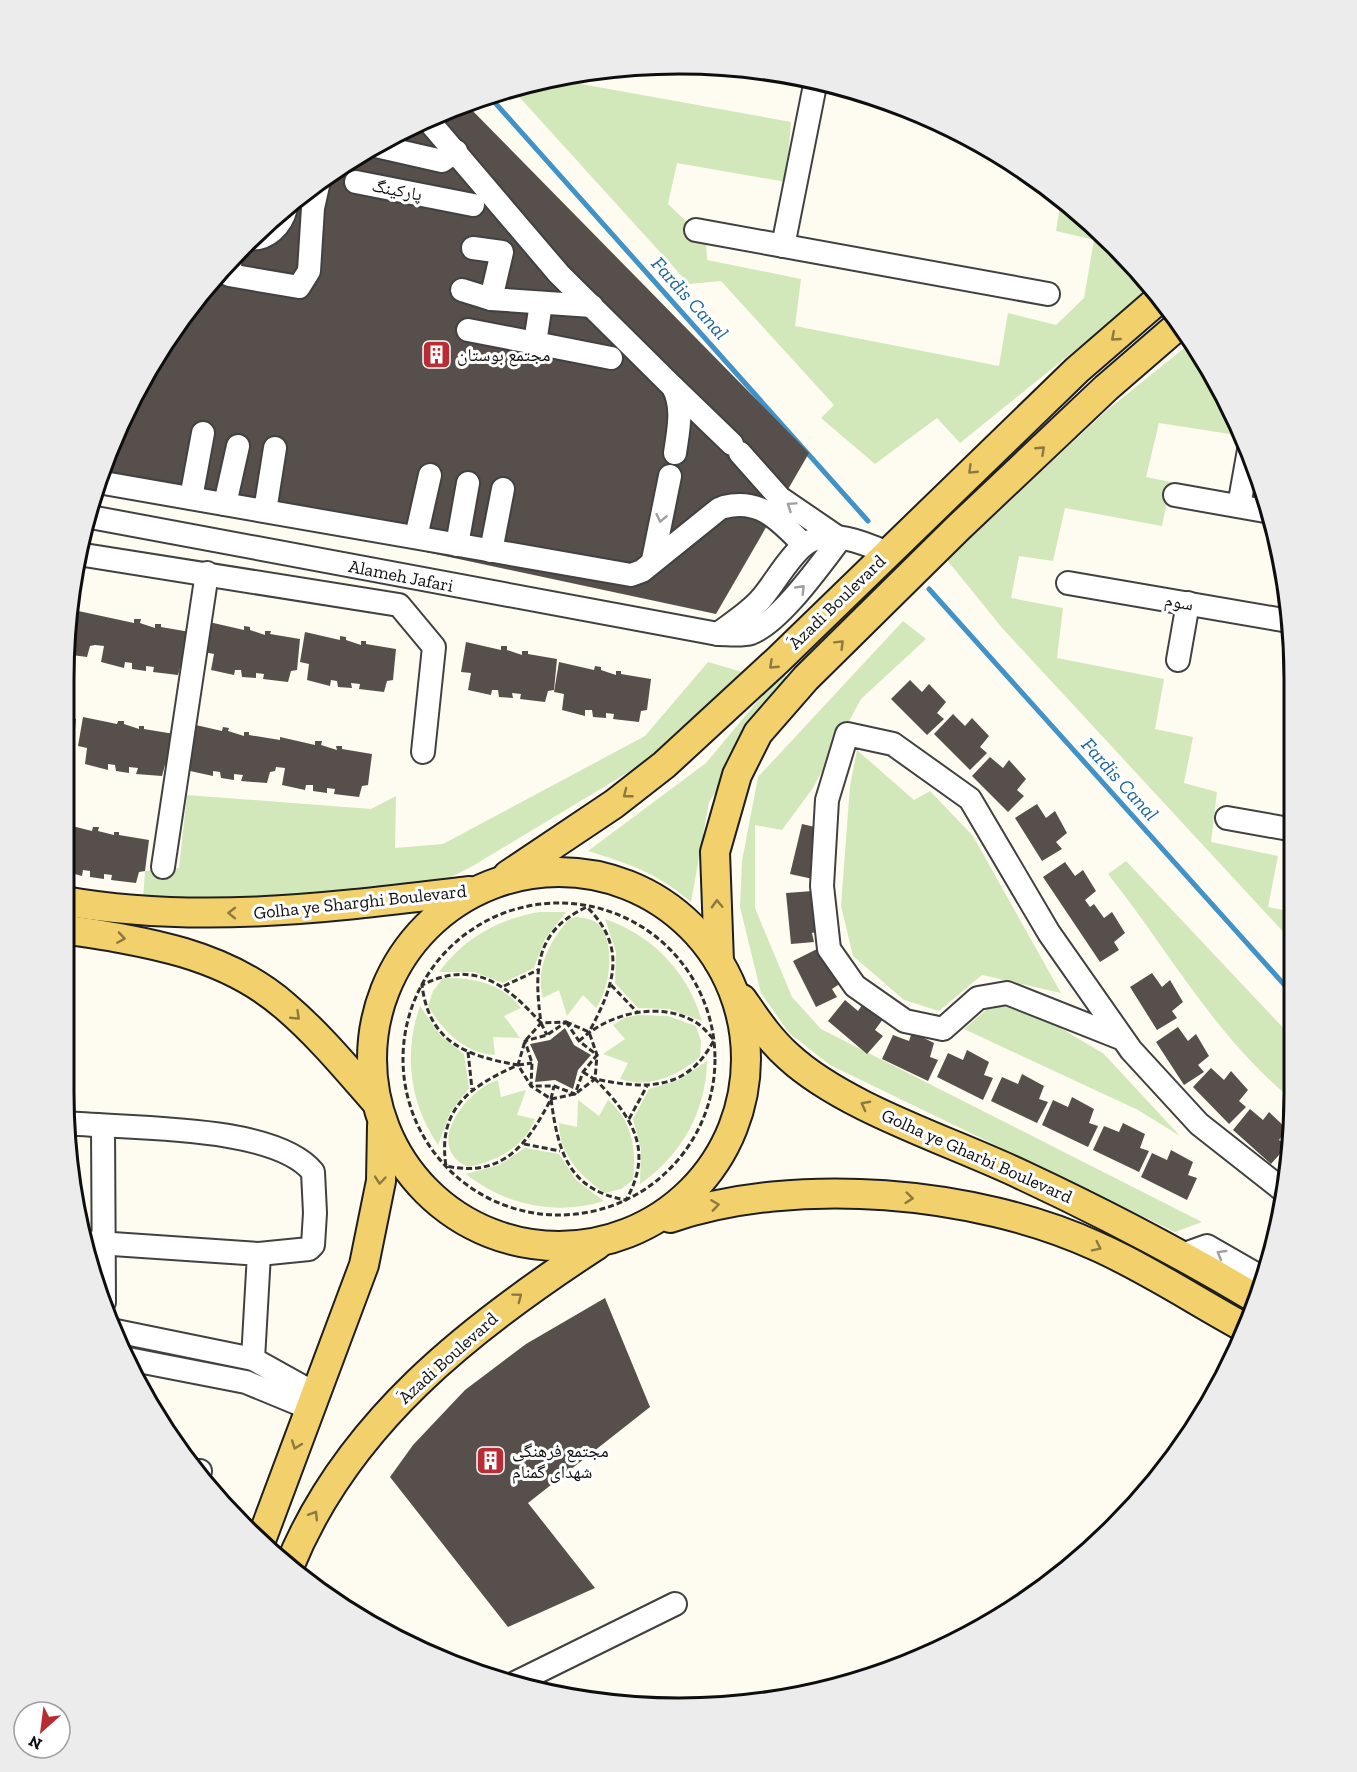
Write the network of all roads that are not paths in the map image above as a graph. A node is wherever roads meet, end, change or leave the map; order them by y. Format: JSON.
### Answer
{"nodes":[{"id":1,"x":814,"y":89,"type":"edge"},
{"id":2,"x":432,"y":127,"type":"edge"},
{"id":3,"x":389,"y":148,"type":"edge"},
{"id":4,"x":449,"y":156,"type":"junction"},
{"id":5,"x":356,"y":182,"type":"dead end"},
{"id":6,"x":316,"y":194,"type":"edge"},
{"id":7,"x":439,"y":198,"type":"junction"},
{"id":8,"x":473,"y":205,"type":"dead end"},
{"id":9,"x":696,"y":230,"type":"dead end"},
{"id":10,"x":783,"y":246,"type":"junction"},
{"id":11,"x":473,"y":248,"type":"dead end"},
{"id":12,"x":236,"y":267,"type":"edge"},
{"id":13,"x":462,"y":290,"type":"dead end"},
{"id":14,"x":1048,"y":294,"type":"dead end"},
{"id":15,"x":491,"y":299,"type":"junction"},
{"id":16,"x":541,"y":303,"type":"junction"},
{"id":17,"x":1153,"y":304,"type":"edge"},
{"id":18,"x":592,"y":306,"type":"junction"},
{"id":19,"x":468,"y":330,"type":"dead end"},
{"id":20,"x":1173,"y":330,"type":"edge"},
{"id":21,"x":534,"y":344,"type":"junction"},
{"id":22,"x":611,"y":358,"type":"dead end"},
{"id":23,"x":673,"y":387,"type":"junction"},
{"id":24,"x":202,"y":433,"type":"dead end"},
{"id":25,"x":238,"y":446,"type":"dead end"},
{"id":26,"x":275,"y":448,"type":"dead end"},
{"id":27,"x":675,"y":453,"type":"dead end"},
{"id":28,"x":1246,"y":470,"type":"edge"},
{"id":29,"x":430,"y":475,"type":"dead end"},
{"id":30,"x":670,"y":476,"type":"dead end"},
{"id":31,"x":106,"y":483,"type":"edge"},
{"id":32,"x":468,"y":483,"type":"dead end"},
{"id":33,"x":503,"y":489,"type":"dead end"},
{"id":34,"x":1175,"y":495,"type":"dead end"},
{"id":35,"x":191,"y":498,"type":"junction"},
{"id":36,"x":225,"y":504,"type":"junction"},
{"id":37,"x":1239,"y":506,"type":"junction"},
{"id":38,"x":1259,"y":510,"type":"edge"},
{"id":39,"x":265,"y":511,"type":"junction"},
{"id":40,"x":95,"y":518,"type":"edge"},
{"id":41,"x":416,"y":537,"type":"junction"},
{"id":42,"x":840,"y":539,"type":"junction"},
{"id":43,"x":456,"y":545,"type":"junction"},
{"id":44,"x":804,"y":545,"type":"junction"},
{"id":45,"x":491,"y":550,"type":"junction"},
{"id":46,"x":887,"y":553,"type":"junction"},
{"id":47,"x":86,"y":555,"type":"edge"},
{"id":48,"x":653,"y":560,"type":"junction"},
{"id":49,"x":207,"y":573,"type":"junction"},
{"id":50,"x":1068,"y":583,"type":"dead end"},
{"id":51,"x":1188,"y":603,"type":"junction"},
{"id":52,"x":1280,"y":619,"type":"edge"},
{"id":53,"x":718,"y":634,"type":"junction"},
{"id":54,"x":1178,"y":660,"type":"dead end"},
{"id":55,"x":423,"y":752,"type":"dead end"},
{"id":56,"x":1227,"y":818,"type":"dead end"},
{"id":57,"x":1284,"y":827,"type":"edge"},
{"id":58,"x":163,"y":867,"type":"dead end"},
{"id":59,"x":487,"y":886,"type":"junction"},
{"id":60,"x":74,"y":902,"type":"edge"},
{"id":61,"x":74,"y":931,"type":"edge"},
{"id":62,"x":724,"y":971,"type":"junction"},
{"id":63,"x":1123,"y":1039,"type":"junction"},
{"id":64,"x":379,"y":1112,"type":"junction"},
{"id":65,"x":75,"y":1123,"type":"edge"},
{"id":66,"x":103,"y":1127,"type":"junction"},
{"id":67,"x":1276,"y":1185,"type":"edge"},
{"id":68,"x":640,"y":1229,"type":"junction"},
{"id":69,"x":602,"y":1242,"type":"junction"},
{"id":70,"x":94,"y":1244,"type":"edge"},
{"id":71,"x":259,"y":1254,"type":"junction"},
{"id":72,"x":1179,"y":1256,"type":"junction"},
{"id":73,"x":1255,"y":1274,"type":"edge"},
{"id":74,"x":1249,"y":1294,"type":"edge"},
{"id":75,"x":1237,"y":1324,"type":"edge"},
{"id":76,"x":123,"y":1332,"type":"edge"},
{"id":77,"x":253,"y":1359,"type":"junction"},
{"id":78,"x":136,"y":1361,"type":"edge"},
{"id":79,"x":312,"y":1400,"type":"junction"},
{"id":80,"x":261,"y":1530,"type":"edge"},
{"id":81,"x":292,"y":1558,"type":"edge"},
{"id":82,"x":675,"y":1605,"type":"dead end"},
{"id":83,"x":524,"y":1679,"type":"edge"}],
"edges":[{"from":1,"to":10,"type":"street"},
{"from":2,"to":4,"type":"street"},
{"from":3,"to":4,"type":"street","name":"پارکینگ"},
{"from":4,"to":7,"type":"street","name":"پارکینگ"},
{"from":4,"to":18,"type":"street"},
{"from":5,"to":7,"type":"street","name":"پارکینگ"},
{"from":6,"to":12,"type":"street"},
{"from":7,"to":8,"type":"street","name":"پارکینگ"},
{"from":9,"to":10,"type":"street"},
{"from":10,"to":14,"type":"street"},
{"from":11,"to":15,"type":"street"},
{"from":13,"to":15,"type":"street"},
{"from":15,"to":16,"type":"street"},
{"from":16,"to":18,"type":"street"},
{"from":16,"to":21,"type":"street"},
{"from":17,"to":46,"type":"main road","name":"َAzadi Boulevard","one_way":true},
{"from":18,"to":23,"type":"street"},
{"from":19,"to":21,"type":"street"},
{"from":62,"to":20,"type":"main road","name":"َAzadi Boulevard","one_way":true},
{"from":21,"to":22,"type":"street"},
{"from":23,"to":27,"type":"street"},
{"from":42,"to":23,"type":"street","one_way":true},
{"from":24,"to":35,"type":"street"},
{"from":25,"to":36,"type":"street"},
{"from":26,"to":39,"type":"street"},
{"from":28,"to":37,"type":"street"},
{"from":29,"to":41,"type":"street"},
{"from":30,"to":48,"type":"street","one_way":true},
{"from":31,"to":35,"type":"street"},
{"from":32,"to":43,"type":"street"},
{"from":33,"to":45,"type":"street"},
{"from":34,"to":37,"type":"street"},
{"from":35,"to":36,"type":"street"},
{"from":36,"to":39,"type":"street"},
{"from":37,"to":38,"type":"street"},
{"from":39,"to":41,"type":"street"},
{"from":40,"to":53,"type":"street","name":"Alameh Jafari"},
{"from":41,"to":43,"type":"street"},
{"from":42,"to":44,"type":"street"},
{"from":42,"to":46,"type":"street"},
{"from":53,"to":42,"type":"street","name":"Alameh Jafari","one_way":true},
{"from":43,"to":45,"type":"street"},
{"from":44,"to":48,"type":"street"},
{"from":44,"to":53,"type":"street"},
{"from":45,"to":48,"type":"street"},
{"from":46,"to":59,"type":"main road","name":"َAzadi Boulevard","one_way":true},
{"from":47,"to":49,"type":"street"},
{"from":49,"to":55,"type":"street"},
{"from":49,"to":58,"type":"street"},
{"from":50,"to":51,"type":"street","name":"سوم"},
{"from":51,"to":52,"type":"street","name":"سوم"},
{"from":51,"to":54,"type":"street"},
{"from":56,"to":57,"type":"street"},
{"from":59,"to":60,"type":"main road","name":"Golha ye Sharghi Boulevard","one_way":true},
{"from":59,"to":62,"type":"main road"},
{"from":59,"to":64,"type":"main road","name":"َAzadi Boulevard"},
{"from":61,"to":64,"type":"main road","one_way":true},
{"from":62,"to":68,"type":"main road"},
{"from":72,"to":62,"type":"main road","name":"Golha ye Gharbi Boulevard","one_way":true},
{"from":63,"to":63,"type":"street"},
{"from":63,"to":67,"type":"street"},
{"from":64,"to":69,"type":"main road"},
{"from":64,"to":79,"type":"main road","one_way":true},
{"from":65,"to":66,"type":"street"},
{"from":66,"to":70,"type":"street"},
{"from":66,"to":71,"type":"street"},
{"from":68,"to":69,"type":"main road"},
{"from":68,"to":75,"type":"main road","name":"Golha ye Gharbi Boulevard","one_way":true},
{"from":81,"to":69,"type":"main road","name":"َAzadi Boulevard","one_way":true},
{"from":70,"to":71,"type":"street"},
{"from":71,"to":77,"type":"street"},
{"from":73,"to":72,"type":"street","one_way":true},
{"from":72,"to":74,"type":"main road","name":"Golha ye Gharbi Boulevard"},
{"from":76,"to":77,"type":"street"},
{"from":77,"to":79,"type":"street"},
{"from":78,"to":79,"type":"street"},
{"from":79,"to":80,"type":"main road","one_way":true},
{"from":82,"to":83,"type":"street"}]}
